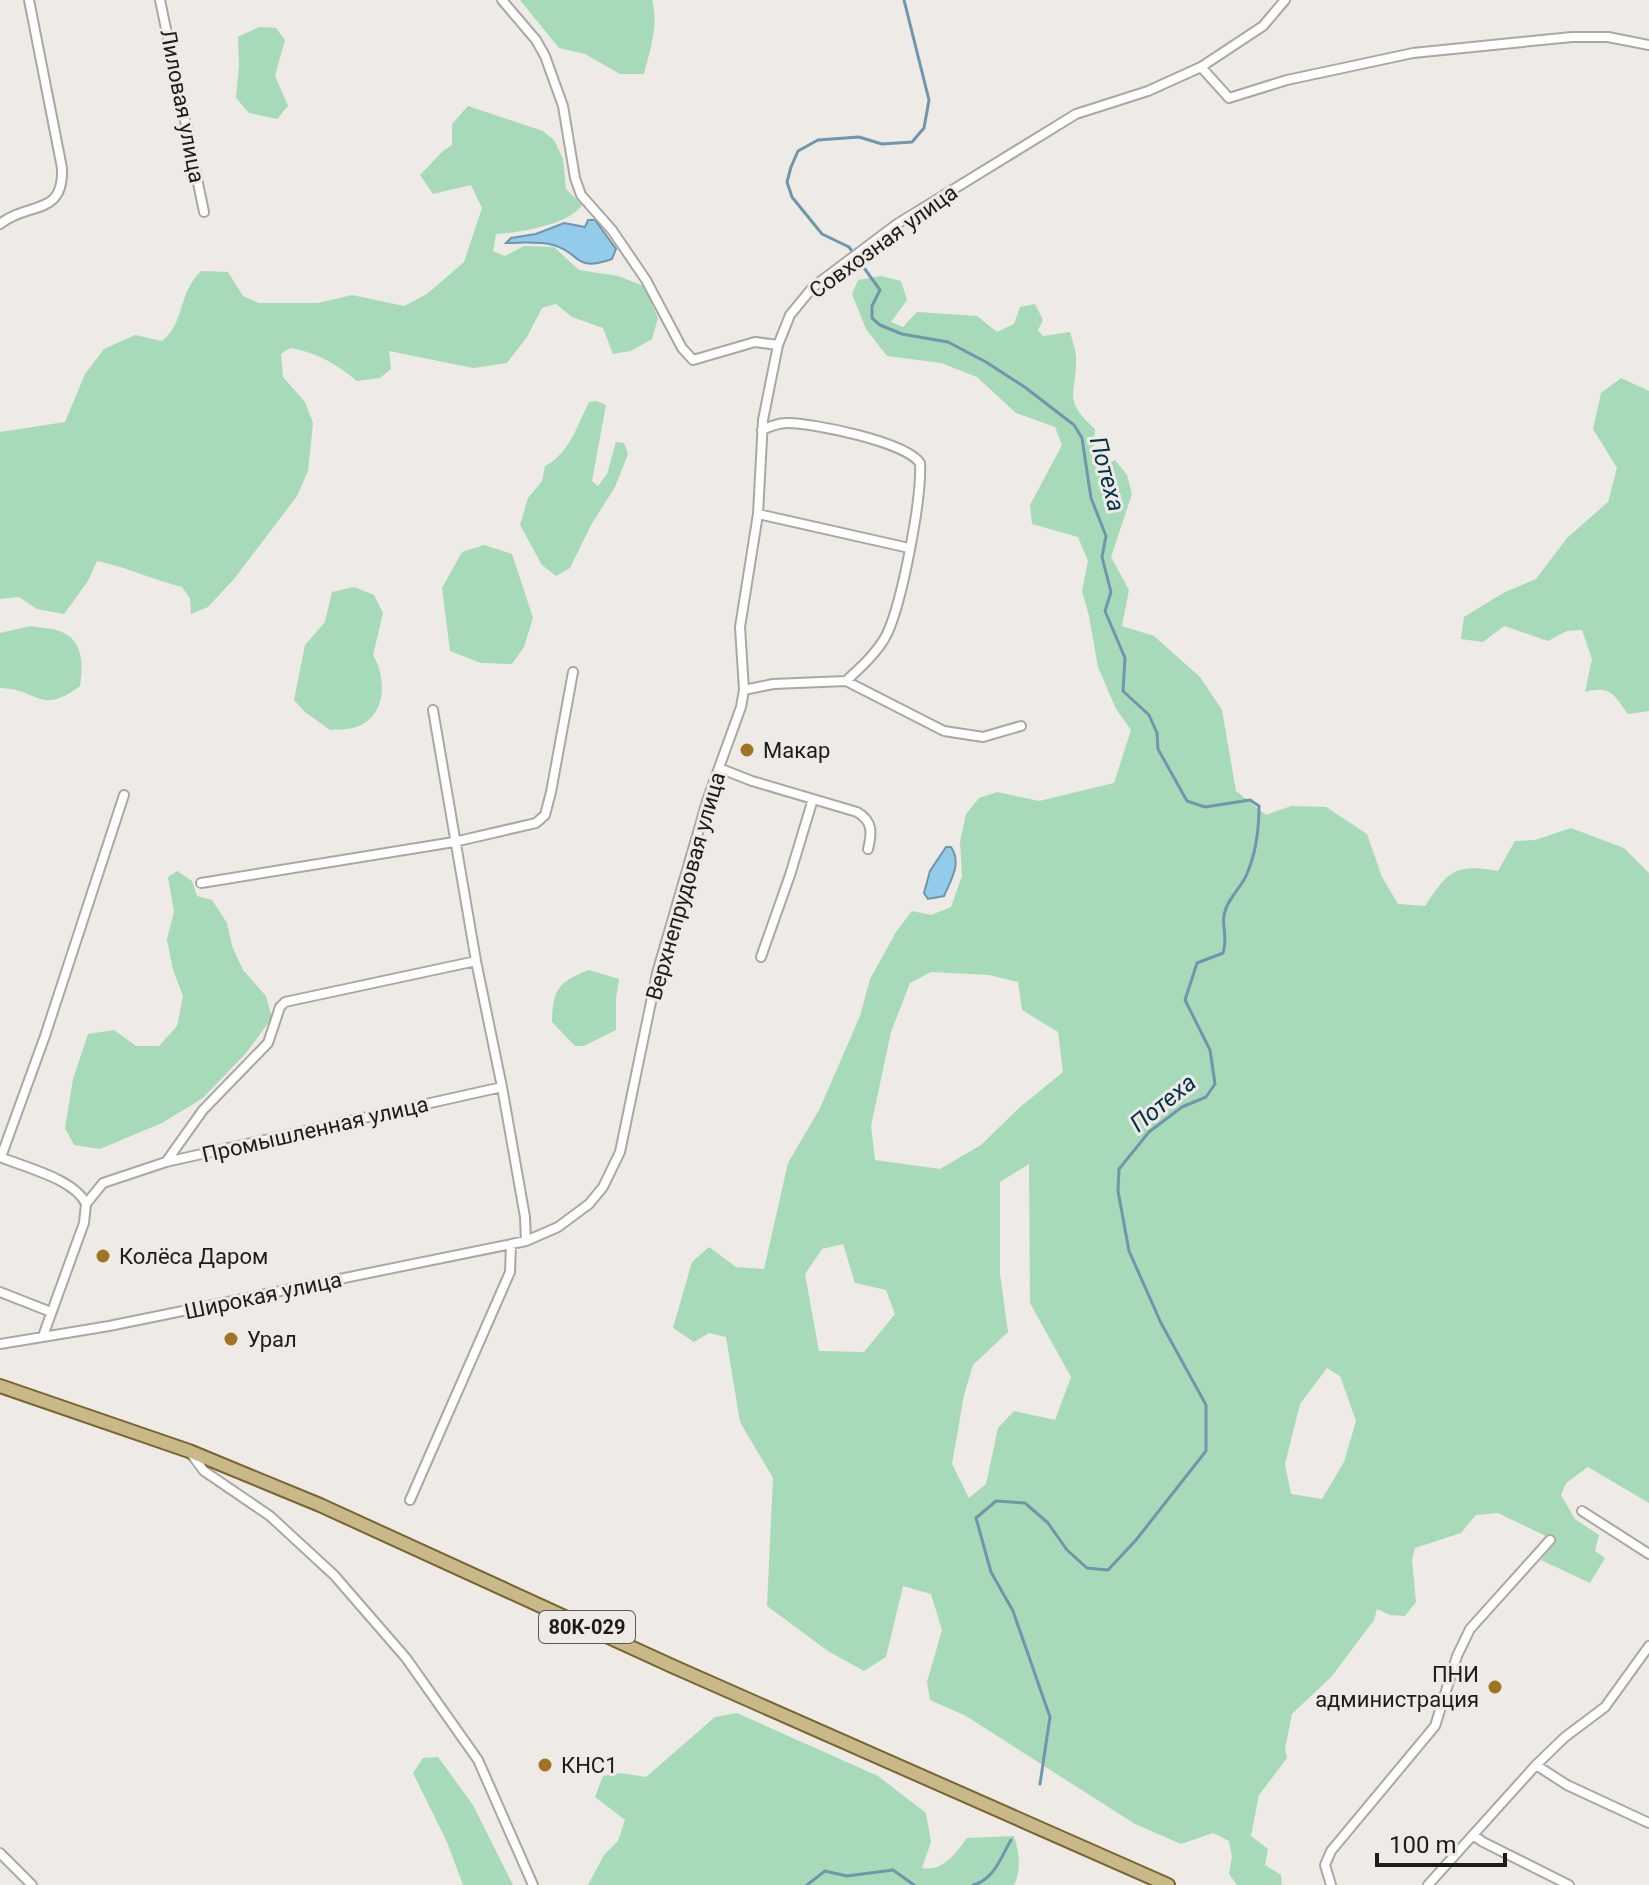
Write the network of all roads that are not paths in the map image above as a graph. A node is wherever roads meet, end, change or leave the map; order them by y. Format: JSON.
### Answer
{"nodes":[{"id":1,"x":29,"y":0,"type":"edge"},
{"id":2,"x":160,"y":0,"type":"edge"},
{"id":3,"x":1285,"y":0,"type":"edge"},
{"id":4,"x":505,"y":4,"type":"edge"},
{"id":5,"x":1649,"y":45,"type":"edge"},
{"id":6,"x":1201,"y":67,"type":"junction"},
{"id":7,"x":204,"y":212,"type":"dead end"},
{"id":8,"x":18,"y":214,"type":"junction"},
{"id":9,"x":0,"y":215,"type":"edge"},
{"id":10,"x":0,"y":224,"type":"edge"},
{"id":11,"x":778,"y":345,"type":"junction"},
{"id":12,"x":762,"y":430,"type":"junction"},
{"id":13,"x":758,"y":514,"type":"junction"},
{"id":14,"x":909,"y":548,"type":"junction"},
{"id":15,"x":573,"y":672,"type":"dead end"},
{"id":16,"x":846,"y":681,"type":"junction"},
{"id":17,"x":744,"y":690,"type":"junction"},
{"id":18,"x":433,"y":710,"type":"dead end"},
{"id":19,"x":1021,"y":726,"type":"dead end"},
{"id":20,"x":719,"y":768,"type":"junction"},
{"id":21,"x":124,"y":795,"type":"dead end"},
{"id":22,"x":813,"y":799,"type":"junction"},
{"id":23,"x":454,"y":842,"type":"junction"},
{"id":24,"x":868,"y":849,"type":"dead end"},
{"id":25,"x":201,"y":883,"type":"dead end"},
{"id":26,"x":761,"y":957,"type":"dead end"},
{"id":27,"x":476,"y":961,"type":"junction"},
{"id":28,"x":502,"y":1087,"type":"junction"},
{"id":29,"x":0,"y":1157,"type":"edge"},
{"id":30,"x":166,"y":1162,"type":"junction"},
{"id":31,"x":86,"y":1204,"type":"junction"},
{"id":32,"x":526,"y":1241,"type":"junction"},
{"id":33,"x":511,"y":1244,"type":"junction"},
{"id":34,"x":0,"y":1292,"type":"edge"},
{"id":35,"x":51,"y":1312,"type":"junction"},
{"id":36,"x":43,"y":1336,"type":"junction"},
{"id":37,"x":0,"y":1344,"type":"edge"},
{"id":38,"x":0,"y":1386,"type":"edge"},
{"id":39,"x":189,"y":1451,"type":"junction"},
{"id":40,"x":410,"y":1500,"type":"dead end"},
{"id":41,"x":1582,"y":1511,"type":"dead end"},
{"id":42,"x":1550,"y":1540,"type":"dead end"},
{"id":43,"x":1649,"y":1554,"type":"edge"},
{"id":44,"x":1649,"y":1646,"type":"edge"},
{"id":45,"x":1536,"y":1765,"type":"junction"},
{"id":46,"x":1649,"y":1823,"type":"edge"},
{"id":47,"x":1473,"y":1835,"type":"junction"},
{"id":48,"x":0,"y":1853,"type":"edge"},
{"id":49,"x":32,"y":1885,"type":"edge"},
{"id":50,"x":533,"y":1885,"type":"edge"},
{"id":51,"x":1168,"y":1885,"type":"edge"},
{"id":52,"x":1331,"y":1885,"type":"edge"},
{"id":53,"x":1428,"y":1885,"type":"edge"},
{"id":54,"x":1569,"y":1885,"type":"edge"}],
"edges":[{"from":1,"to":8,"type":"street"},
{"from":2,"to":7,"type":"street","name":"Лиловая улица"},
{"from":3,"to":6,"type":"street","name":"Совхозная улица"},
{"from":4,"to":11,"type":"street"},
{"from":5,"to":6,"type":"street"},
{"from":6,"to":11,"type":"street","name":"Совхозная улица"},
{"from":8,"to":9,"type":"street"},
{"from":8,"to":10,"type":"street"},
{"from":11,"to":12,"type":"street","name":"Верхнепрудовая улица"},
{"from":12,"to":13,"type":"street","name":"Верхнепрудовая улица"},
{"from":12,"to":14,"type":"street"},
{"from":13,"to":14,"type":"street"},
{"from":13,"to":17,"type":"street","name":"Верхнепрудовая улица"},
{"from":14,"to":16,"type":"street"},
{"from":15,"to":23,"type":"street"},
{"from":16,"to":17,"type":"street"},
{"from":16,"to":19,"type":"street"},
{"from":17,"to":20,"type":"street","name":"Верхнепрудовая улица"},
{"from":18,"to":23,"type":"street"},
{"from":20,"to":22,"type":"street"},
{"from":20,"to":32,"type":"street","name":"Верхнепрудовая улица"},
{"from":21,"to":29,"type":"street"},
{"from":22,"to":24,"type":"street"},
{"from":22,"to":26,"type":"street"},
{"from":23,"to":25,"type":"street"},
{"from":23,"to":27,"type":"street"},
{"from":27,"to":28,"type":"street"},
{"from":27,"to":30,"type":"street"},
{"from":28,"to":30,"type":"street","name":"Промышленная улица"},
{"from":28,"to":32,"type":"street"},
{"from":29,"to":31,"type":"street"},
{"from":30,"to":31,"type":"street","name":"Промышленная улица"},
{"from":31,"to":35,"type":"street"},
{"from":32,"to":33,"type":"street","name":"Широкая улица"},
{"from":33,"to":36,"type":"street","name":"Широкая улица"},
{"from":33,"to":40,"type":"street"},
{"from":34,"to":35,"type":"street"},
{"from":35,"to":36,"type":"street"},
{"from":36,"to":37,"type":"street","name":"Широкая улица"},
{"from":38,"to":39,"type":"main road","number":"80К-029"},
{"from":39,"to":50,"type":"street"},
{"from":39,"to":51,"type":"main road","number":"80К-029"},
{"from":41,"to":43,"type":"street"},
{"from":42,"to":52,"type":"street"},
{"from":44,"to":45,"type":"street"},
{"from":45,"to":46,"type":"street"},
{"from":45,"to":47,"type":"street"},
{"from":47,"to":53,"type":"street"},
{"from":47,"to":54,"type":"street"},
{"from":48,"to":49,"type":"street"}]}
